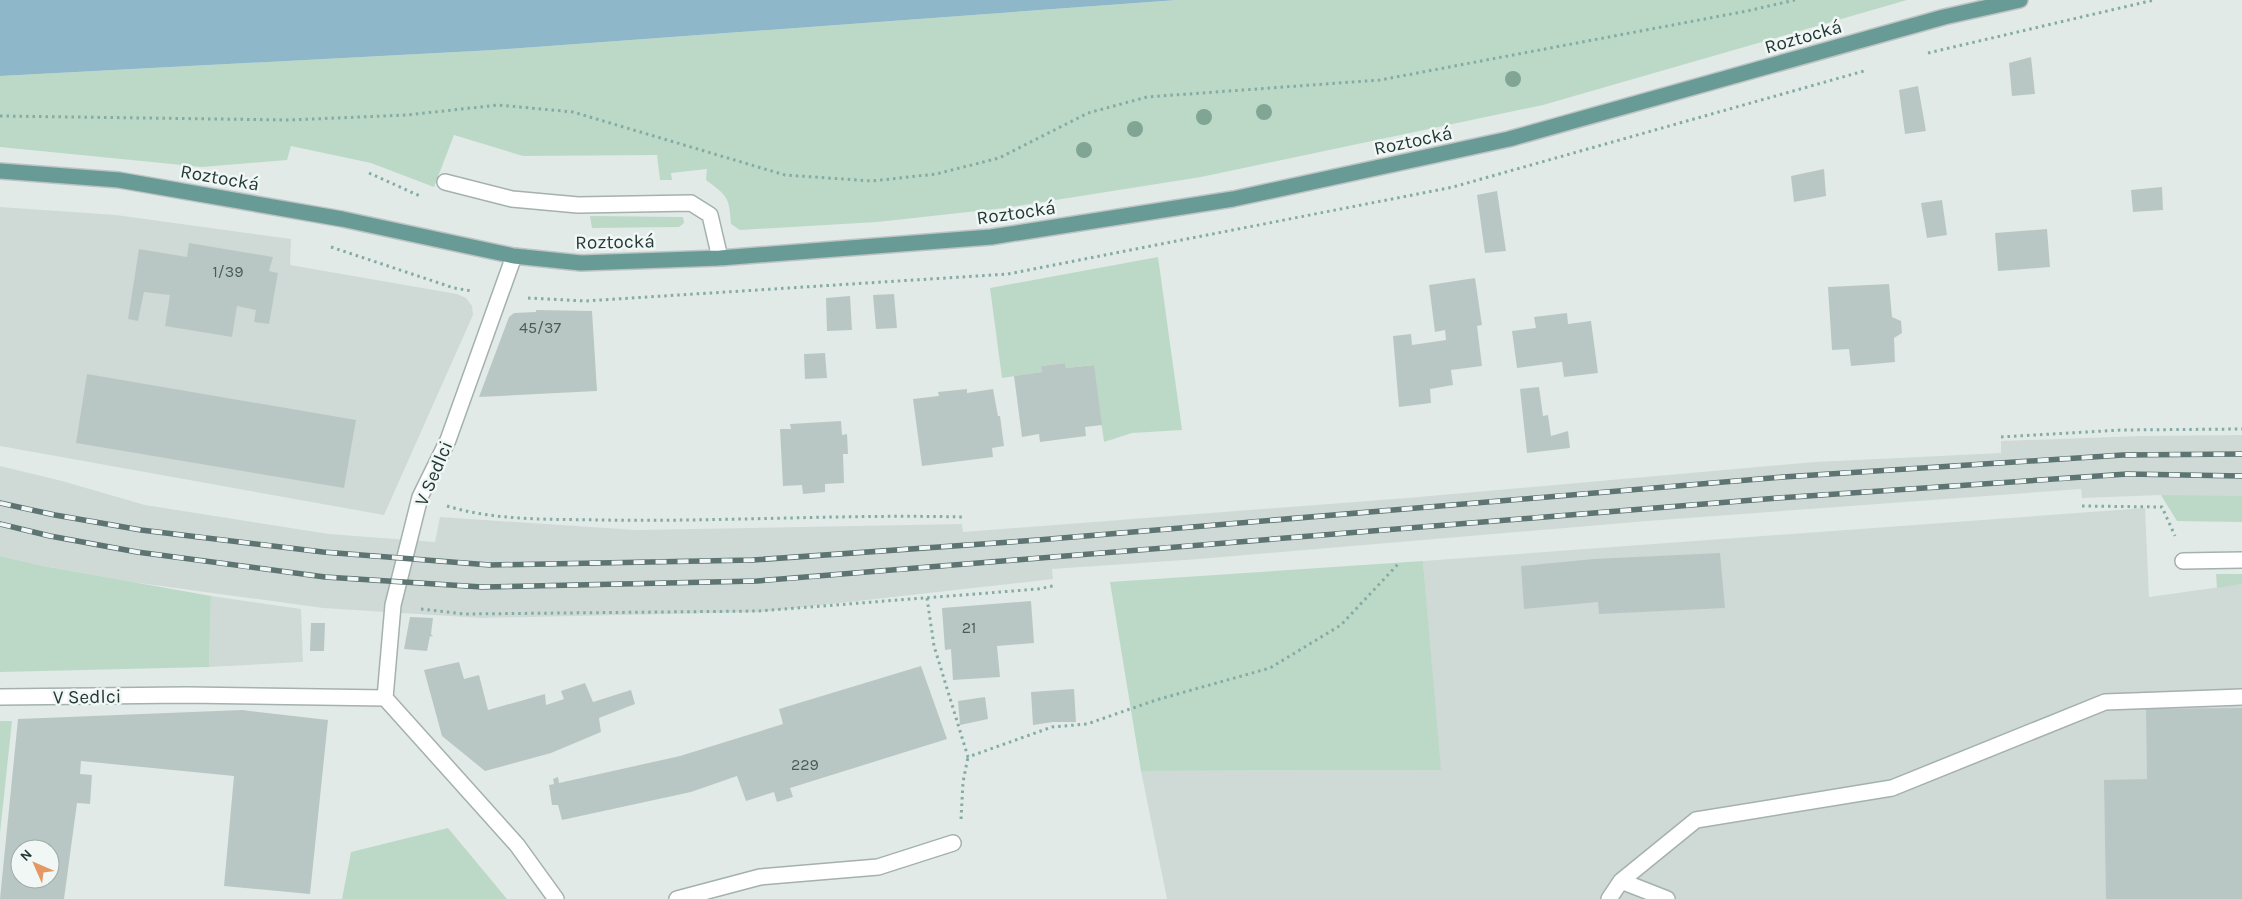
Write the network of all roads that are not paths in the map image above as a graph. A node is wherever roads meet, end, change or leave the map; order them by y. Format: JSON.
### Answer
{"nodes":[{"id":1,"x":2020,"y":0,"type":"edge"},
{"id":2,"x":0,"y":171,"type":"edge"},
{"id":3,"x":445,"y":182,"type":"dead end"},
{"id":4,"x":514,"y":256,"type":"junction"},
{"id":5,"x":720,"y":258,"type":"junction"},
{"id":6,"x":2183,"y":560,"type":"road end"},
{"id":7,"x":2242,"y":560,"type":"edge"},
{"id":8,"x":0,"y":697,"type":"edge"},
{"id":9,"x":2242,"y":697,"type":"edge"},
{"id":10,"x":385,"y":698,"type":"junction"},
{"id":11,"x":953,"y":843,"type":"road end"},
{"id":12,"x":1621,"y":881,"type":"junction"},
{"id":13,"x":556,"y":899,"type":"edge"},
{"id":14,"x":677,"y":899,"type":"edge"},
{"id":15,"x":1609,"y":899,"type":"edge"},
{"id":16,"x":1667,"y":899,"type":"edge"}],
"edges":[{"from":1,"to":5,"type":"main road","name":"Roztocká"},
{"from":2,"to":4,"type":"main road","name":"Roztocká"},
{"from":3,"to":5,"type":"street"},
{"from":4,"to":5,"type":"main road","name":"Roztocká"},
{"from":4,"to":10,"type":"street","name":"V Sedlci"},
{"from":6,"to":7,"type":"street"},
{"from":8,"to":10,"type":"street","name":"V Sedlci"},
{"from":9,"to":12,"type":"street"},
{"from":10,"to":13,"type":"street"},
{"from":11,"to":14,"type":"street"},
{"from":12,"to":15,"type":"street"},
{"from":12,"to":16,"type":"street"}]}
